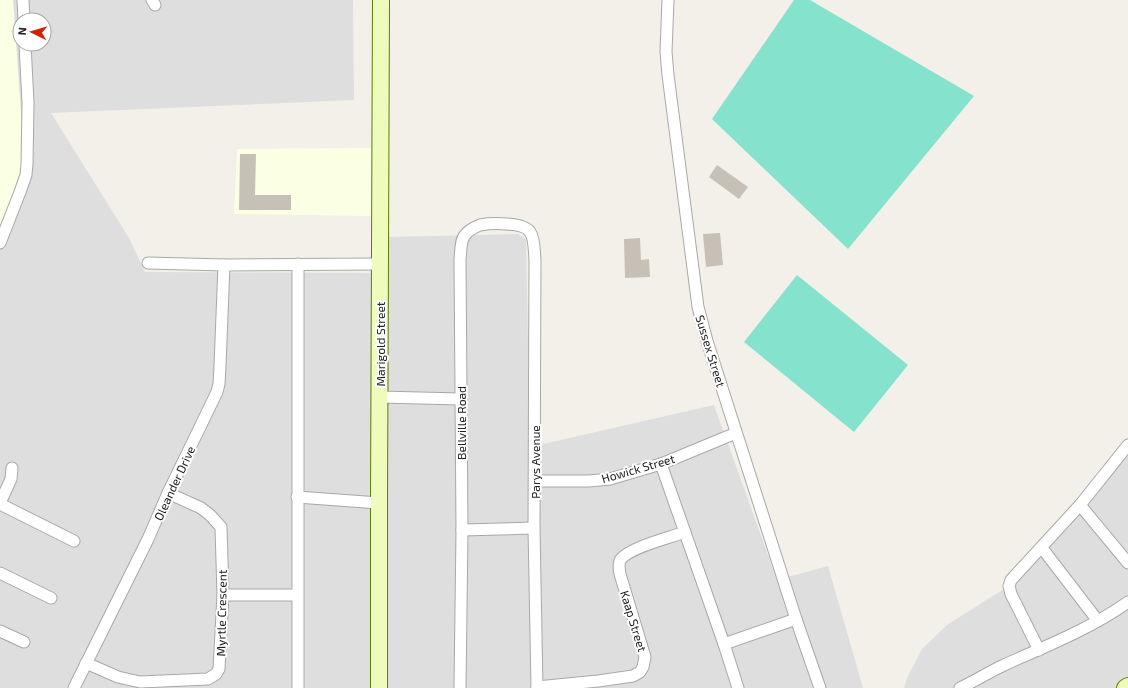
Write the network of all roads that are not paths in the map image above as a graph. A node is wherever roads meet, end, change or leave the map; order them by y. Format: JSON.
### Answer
{"nodes":[{"id":1,"x":23,"y":0,"type":"edge"},
{"id":2,"x":381,"y":0,"type":"edge"},
{"id":3,"x":668,"y":0,"type":"edge"},
{"id":4,"x":24,"y":12,"type":"edge"},
{"id":5,"x":25,"y":52,"type":"edge"},
{"id":6,"x":533,"y":237,"type":"joint"},
{"id":7,"x":0,"y":243,"type":"edge"},
{"id":8,"x":148,"y":263,"type":"dead end"},
{"id":9,"x":298,"y":264,"type":"junction"},
{"id":10,"x":380,"y":264,"type":"junction"},
{"id":11,"x":224,"y":265,"type":"junction"},
{"id":12,"x":380,"y":397,"type":"junction"},
{"id":13,"x":460,"y":399,"type":"junction"},
{"id":14,"x":736,"y":433,"type":"junction"},
{"id":15,"x":1126,"y":453,"type":"edge"},
{"id":16,"x":661,"y":464,"type":"junction"},
{"id":17,"x":12,"y":468,"type":"dead end"},
{"id":18,"x":535,"y":481,"type":"junction"},
{"id":19,"x":168,"y":493,"type":"junction"},
{"id":20,"x":297,"y":497,"type":"junction"},
{"id":21,"x":379,"y":503,"type":"junction"},
{"id":22,"x":0,"y":504,"type":"edge"},
{"id":23,"x":1080,"y":505,"type":"junction"},
{"id":24,"x":534,"y":528,"type":"junction"},
{"id":25,"x":462,"y":530,"type":"junction"},
{"id":26,"x":685,"y":532,"type":"junction"},
{"id":27,"x":74,"y":541,"type":"dead end"},
{"id":28,"x":1042,"y":548,"type":"junction"},
{"id":29,"x":1128,"y":563,"type":"edge"},
{"id":30,"x":0,"y":573,"type":"edge"},
{"id":31,"x":297,"y":594,"type":"junction"},
{"id":32,"x":223,"y":595,"type":"junction"},
{"id":33,"x":50,"y":598,"type":"dead end"},
{"id":34,"x":1128,"y":602,"type":"edge"},
{"id":35,"x":796,"y":619,"type":"junction"},
{"id":36,"x":1098,"y":621,"type":"junction"},
{"id":37,"x":0,"y":631,"type":"edge"},
{"id":38,"x":24,"y":642,"type":"dead end"},
{"id":39,"x":724,"y":644,"type":"junction"},
{"id":40,"x":1039,"y":650,"type":"junction"},
{"id":41,"x":86,"y":663,"type":"junction"},
{"id":42,"x":1128,"y":686,"type":"edge"},
{"id":43,"x":74,"y":688,"type":"edge"},
{"id":44,"x":298,"y":688,"type":"edge"},
{"id":45,"x":379,"y":688,"type":"edge"},
{"id":46,"x":460,"y":688,"type":"edge"},
{"id":47,"x":537,"y":688,"type":"edge"},
{"id":48,"x":738,"y":688,"type":"edge"},
{"id":49,"x":820,"y":688,"type":"edge"},
{"id":50,"x":960,"y":688,"type":"edge"},
{"id":51,"x":1125,"y":688,"type":"edge"}],
"edges":[{"from":1,"to":4,"type":"street"},
{"from":2,"to":10,"type":"street","name":"Marigold Street"},
{"from":3,"to":14,"type":"street","name":"Sussex Street"},
{"from":5,"to":7,"type":"street"},
{"from":6,"to":13,"type":"street","name":"Bellville Road"},
{"from":6,"to":18,"type":"street","name":"Parys Avenue"},
{"from":8,"to":11,"type":"street"},
{"from":9,"to":10,"type":"street"},
{"from":9,"to":11,"type":"street"},
{"from":9,"to":20,"type":"street"},
{"from":10,"to":12,"type":"street","name":"Marigold Street"},
{"from":11,"to":19,"type":"street","name":"Oleander Drive"},
{"from":12,"to":13,"type":"street"},
{"from":12,"to":21,"type":"street","name":"Marigold Street"},
{"from":13,"to":25,"type":"street","name":"Bellville Road"},
{"from":14,"to":16,"type":"street","name":"Howick Street"},
{"from":14,"to":35,"type":"street","name":"Sussex Street"},
{"from":15,"to":23,"type":"street"},
{"from":16,"to":18,"type":"street","name":"Howick Street"},
{"from":16,"to":26,"type":"street"},
{"from":17,"to":22,"type":"street"},
{"from":18,"to":24,"type":"street","name":"Parys Avenue"},
{"from":19,"to":32,"type":"street","name":"Myrtle Crescent"},
{"from":19,"to":41,"type":"street","name":"Oleander Drive"},
{"from":20,"to":21,"type":"street"},
{"from":20,"to":31,"type":"street"},
{"from":21,"to":45,"type":"street","name":"Marigold Street"},
{"from":22,"to":27,"type":"street"},
{"from":23,"to":28,"type":"street"},
{"from":23,"to":29,"type":"street"},
{"from":24,"to":25,"type":"street"},
{"from":24,"to":47,"type":"street","name":"Parys Avenue"},
{"from":25,"to":46,"type":"street","name":"Bellville Road"},
{"from":26,"to":39,"type":"street"},
{"from":26,"to":47,"type":"street","name":"Kaap Street"},
{"from":28,"to":36,"type":"street"},
{"from":28,"to":40,"type":"street"},
{"from":30,"to":33,"type":"street"},
{"from":31,"to":32,"type":"street"},
{"from":31,"to":44,"type":"street"},
{"from":32,"to":41,"type":"street","name":"Myrtle Crescent"},
{"from":34,"to":36,"type":"street"},
{"from":35,"to":39,"type":"street"},
{"from":35,"to":49,"type":"street","name":"Sussex Street"},
{"from":36,"to":40,"type":"street"},
{"from":37,"to":38,"type":"street"},
{"from":39,"to":48,"type":"street"},
{"from":40,"to":50,"type":"street"},
{"from":41,"to":43,"type":"street","name":"Oleander Drive"},
{"from":42,"to":51,"type":"street"}]}
